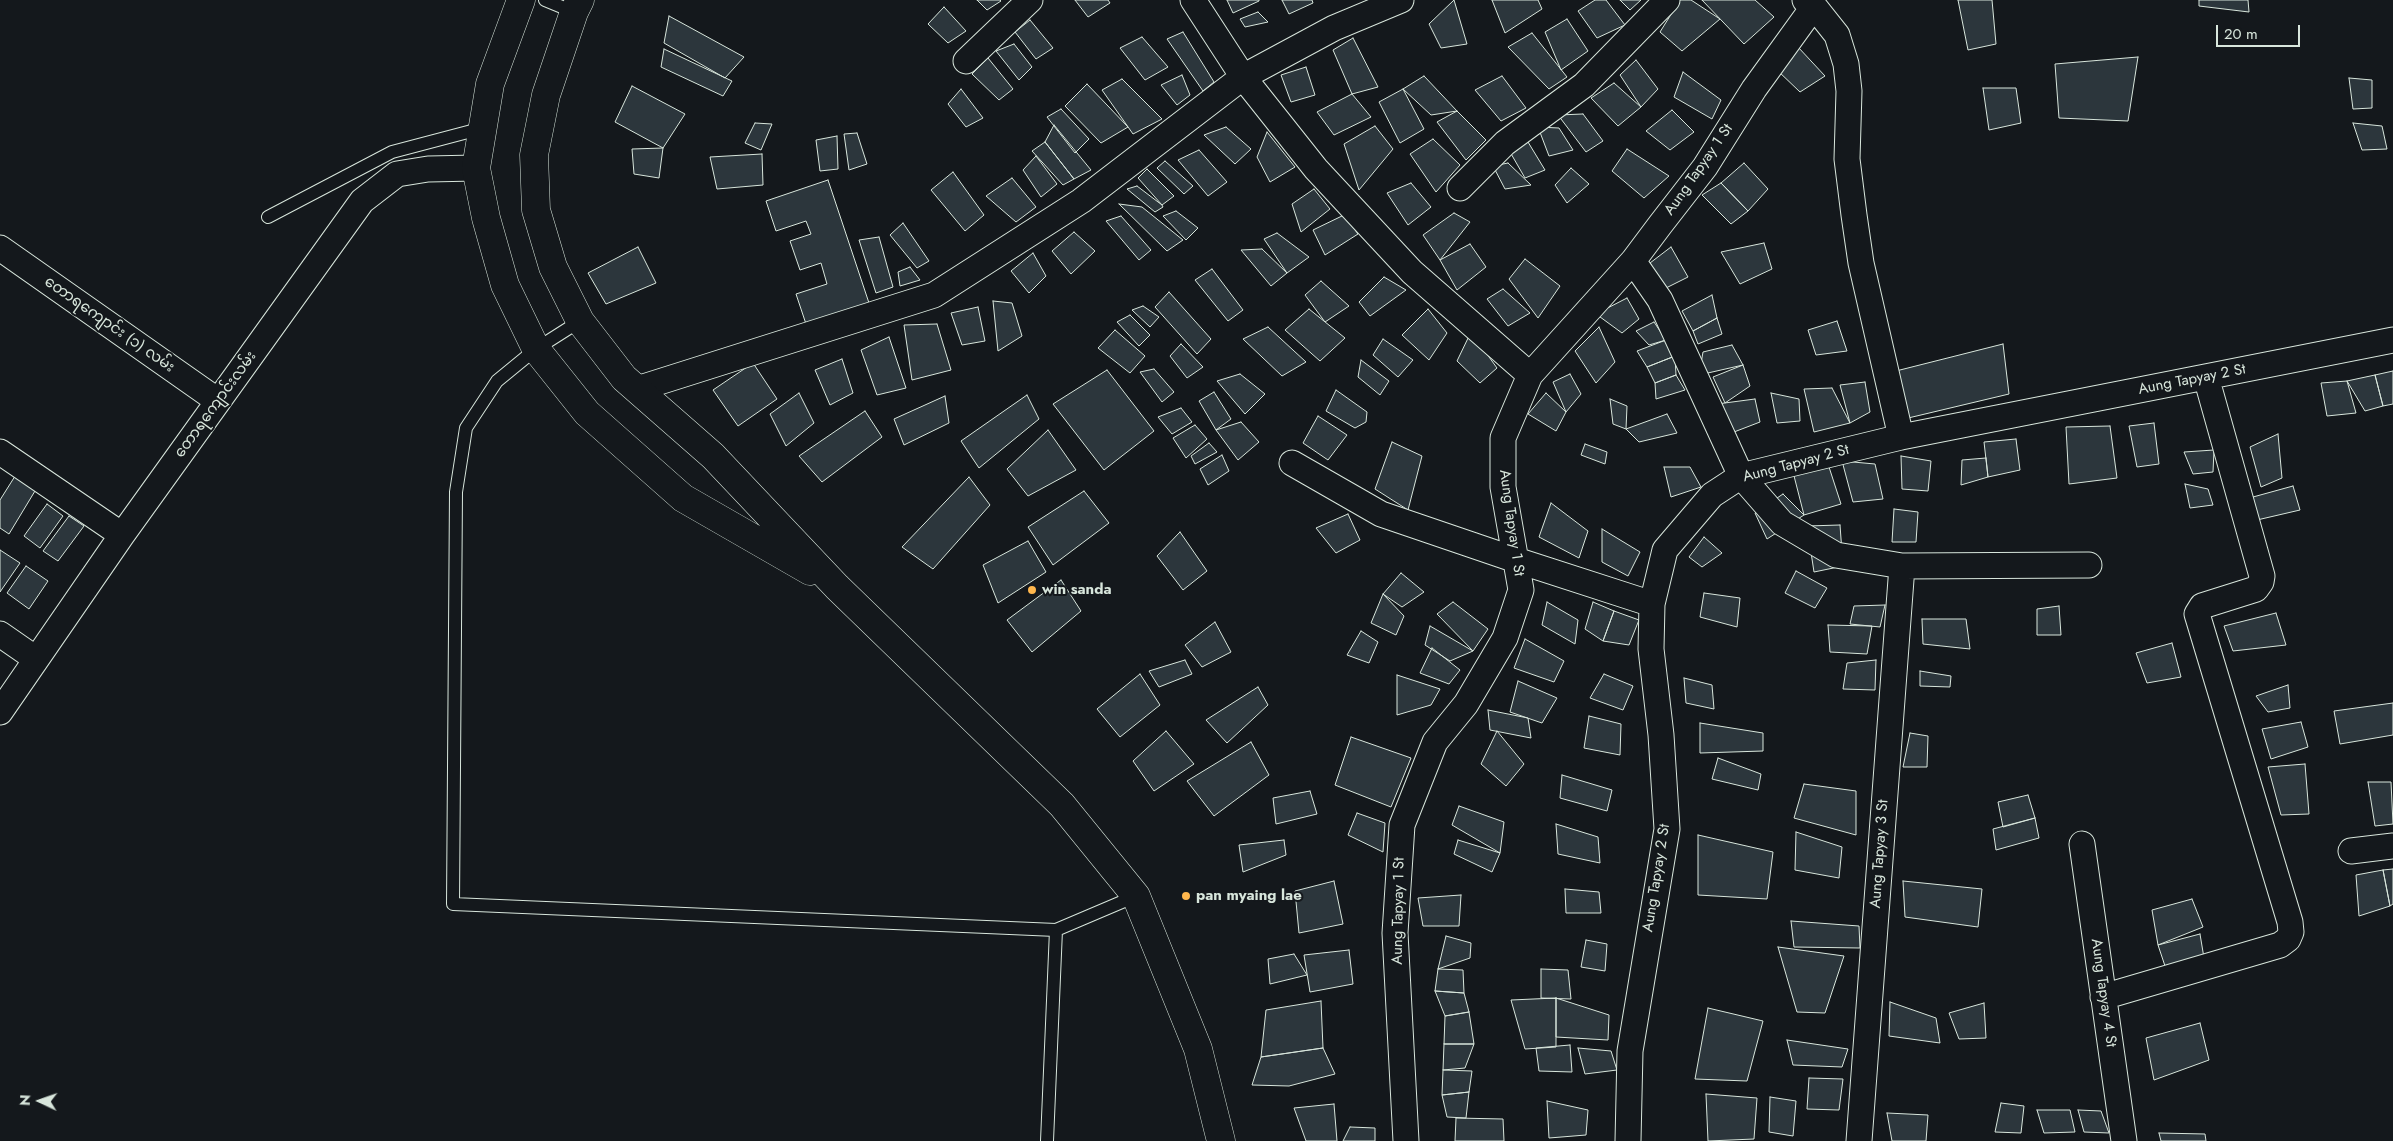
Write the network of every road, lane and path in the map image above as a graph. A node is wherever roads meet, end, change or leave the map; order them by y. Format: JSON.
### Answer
{"nodes":[{"id":1,"x":521,"y":0,"type":"edge"},
{"id":2,"x":545,"y":0,"type":"edge"},
{"id":3,"x":1030,"y":0,"type":"edge"},
{"id":4,"x":1193,"y":0,"type":"edge"},
{"id":5,"x":1401,"y":0,"type":"edge"},
{"id":6,"x":1667,"y":0,"type":"edge"},
{"id":7,"x":1810,"y":3,"type":"edge"},
{"id":8,"x":577,"y":6,"type":"edge"},
{"id":9,"x":966,"y":61,"type":"dead end"},
{"id":10,"x":1243,"y":77,"type":"junction"},
{"id":11,"x":483,"y":128,"type":"junction"},
{"id":12,"x":476,"y":168,"type":"junction"},
{"id":13,"x":1460,"y":188,"type":"dead end"},
{"id":14,"x":268,"y":216,"type":"dead end"},
{"id":15,"x":0,"y":248,"type":"edge"},
{"id":16,"x":1632,"y":260,"type":"junction"},
{"id":17,"x":580,"y":321,"type":"junction"},
{"id":18,"x":2393,"y":340,"type":"edge"},
{"id":19,"x":536,"y":349,"type":"junction"},
{"id":20,"x":1530,"y":376,"type":"junction"},
{"id":21,"x":2206,"y":377,"type":"junction"},
{"id":22,"x":637,"y":389,"type":"junction"},
{"id":23,"x":218,"y":401,"type":"junction"},
{"id":24,"x":1901,"y":437,"type":"junction"},
{"id":25,"x":0,"y":452,"type":"edge"},
{"id":26,"x":1292,"y":463,"type":"dead end"},
{"id":27,"x":1741,"y":476,"type":"junction"},
{"id":28,"x":122,"y":535,"type":"junction"},
{"id":29,"x":1516,"y":560,"type":"junction"},
{"id":30,"x":2089,"y":565,"type":"dead end"},
{"id":31,"x":1902,"y":566,"type":"junction"},
{"id":32,"x":838,"y":587,"type":"junction"},
{"id":33,"x":1652,"y":604,"type":"junction"},
{"id":34,"x":0,"y":634,"type":"edge"},
{"id":35,"x":36,"y":659,"type":"junction"},
{"id":36,"x":0,"y":712,"type":"edge"},
{"id":37,"x":2082,"y":844,"type":"dead end"},
{"id":38,"x":2393,"y":846,"type":"edge"},
{"id":39,"x":2351,"y":851,"type":"dead end"},
{"id":40,"x":1136,"y":896,"type":"junction"},
{"id":41,"x":1056,"y":930,"type":"junction"},
{"id":42,"x":2103,"y":997,"type":"junction"},
{"id":43,"x":1046,"y":1141,"type":"edge"},
{"id":44,"x":1220,"y":1141,"type":"edge"},
{"id":45,"x":1406,"y":1141,"type":"edge"},
{"id":46,"x":1628,"y":1141,"type":"edge"},
{"id":47,"x":1859,"y":1141,"type":"edge"},
{"id":48,"x":2124,"y":1141,"type":"edge"}],
"edges":[{"from":1,"to":11,"type":"highway"},
{"from":2,"to":8,"type":"lane"},
{"from":3,"to":9,"type":"street"},
{"from":4,"to":10,"type":"street"},
{"from":5,"to":10,"type":"street"},
{"from":6,"to":13,"type":"street"},
{"from":7,"to":16,"type":"street","name":"Aung Tapyay 1 St"},
{"from":7,"to":24,"type":"street"},
{"from":8,"to":17,"type":"highway"},
{"from":10,"to":20,"type":"street"},
{"from":10,"to":22,"type":"street"},
{"from":11,"to":12,"type":"highway"},
{"from":11,"to":14,"type":"lane"},
{"from":12,"to":19,"type":"highway"},
{"from":12,"to":23,"type":"street","name":"တောရကျောင်းလမ်း"},
{"from":15,"to":23,"type":"street","name":"တောရကျောင်း (၁) လမ်း"},
{"from":16,"to":20,"type":"street","name":"Aung Tapyay 1 St"},
{"from":16,"to":27,"type":"street"},
{"from":17,"to":19,"type":"lane"},
{"from":17,"to":22,"type":"highway"},
{"from":18,"to":21,"type":"street","name":"Aung Tapyay 2 St"},
{"from":19,"to":32,"type":"highway"},
{"from":19,"to":41,"type":"lane"},
{"from":20,"to":29,"type":"street","name":"Aung Tapyay 1 St"},
{"from":21,"to":24,"type":"street","name":"Aung Tapyay 2 St"},
{"from":21,"to":42,"type":"street"},
{"from":22,"to":32,"type":"highway"},
{"from":23,"to":28,"type":"street","name":"တောရကျောင်းလမ်း"},
{"from":24,"to":27,"type":"street","name":"Aung Tapyay 2 St"},
{"from":25,"to":28,"type":"street"},
{"from":26,"to":29,"type":"street"},
{"from":27,"to":31,"type":"street"},
{"from":27,"to":33,"type":"street","name":"Aung Tapyay 2 St"},
{"from":28,"to":35,"type":"street","name":"တောရကျောင်းလမ်း"},
{"from":29,"to":33,"type":"street"},
{"from":29,"to":45,"type":"street","name":"Aung Tapyay 1 St"},
{"from":30,"to":31,"type":"street"},
{"from":31,"to":47,"type":"street","name":"Aung Tapyay 3 St"},
{"from":32,"to":40,"type":"highway"},
{"from":33,"to":46,"type":"street","name":"Aung Tapyay 2 St"},
{"from":34,"to":35,"type":"street"},
{"from":35,"to":36,"type":"street","name":"တောရကျောင်းလမ်း"},
{"from":37,"to":42,"type":"street","name":"Aung Tapyay 4 St"},
{"from":38,"to":39,"type":"street"},
{"from":40,"to":41,"type":"lane"},
{"from":40,"to":44,"type":"highway"},
{"from":41,"to":43,"type":"lane"},
{"from":42,"to":48,"type":"street","name":"Aung Tapyay 4 St"}]}
